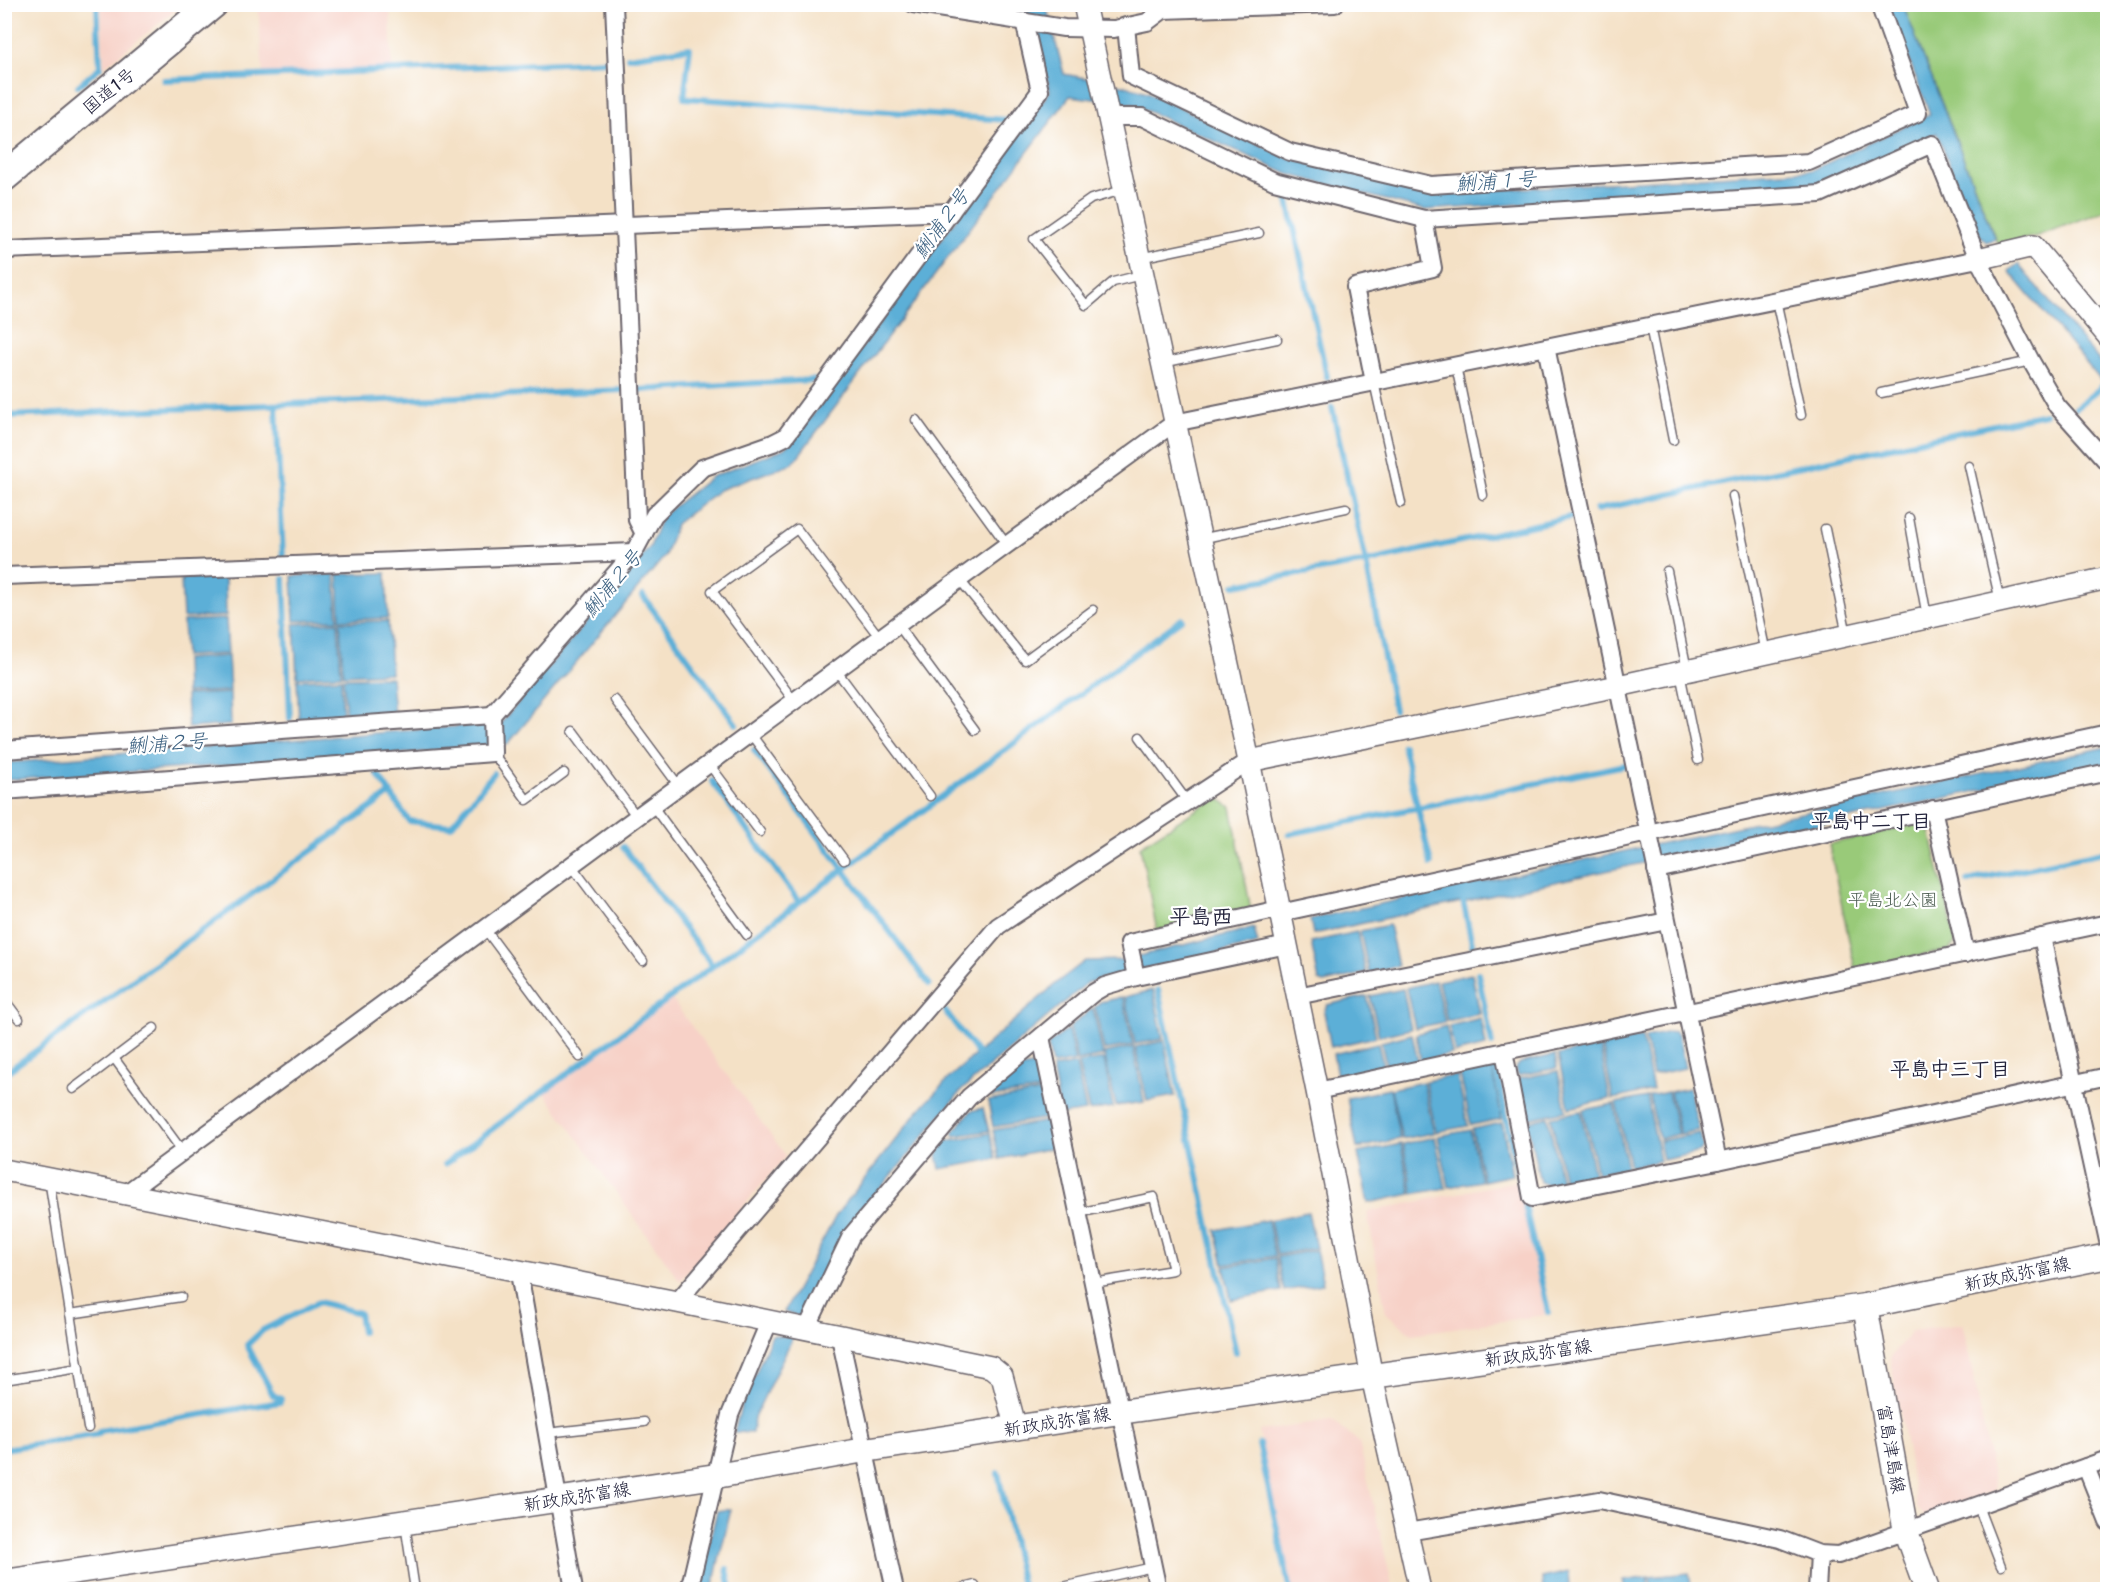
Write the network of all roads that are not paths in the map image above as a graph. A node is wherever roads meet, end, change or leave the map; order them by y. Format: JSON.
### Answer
{"nodes":[{"id":1,"x":213,"y":4,"type":"edge"},
{"id":2,"x":614,"y":4,"type":"edge"},
{"id":3,"x":914,"y":4,"type":"edge"},
{"id":4,"x":1084,"y":4,"type":"edge"},
{"id":5,"x":1335,"y":4,"type":"edge"},
{"id":6,"x":1879,"y":4,"type":"edge"},
{"id":7,"x":1164,"y":7,"type":"edge"},
{"id":8,"x":1029,"y":22,"type":"junction"},
{"id":9,"x":1125,"y":26,"type":"junction"},
{"id":10,"x":1089,"y":28,"type":"junction"},
{"id":11,"x":1107,"y":114,"type":"junction"},
{"id":12,"x":4,"y":177,"type":"edge"},
{"id":13,"x":1124,"y":189,"type":"junction"},
{"id":14,"x":951,"y":212,"type":"junction"},
{"id":15,"x":1424,"y":219,"type":"junction"},
{"id":16,"x":625,"y":225,"type":"junction"},
{"id":17,"x":1259,"y":233,"type":"dead end"},
{"id":18,"x":4,"y":250,"type":"edge"},
{"id":19,"x":1978,"y":259,"type":"junction"},
{"id":20,"x":1140,"y":267,"type":"junction"},
{"id":21,"x":1776,"y":300,"type":"junction"},
{"id":22,"x":1650,"y":326,"type":"junction"},
{"id":23,"x":2108,"y":336,"type":"edge"},
{"id":24,"x":1277,"y":339,"type":"dead end"},
{"id":25,"x":1546,"y":347,"type":"junction"},
{"id":26,"x":2031,"y":361,"type":"junction"},
{"id":27,"x":1161,"y":363,"type":"junction"},
{"id":28,"x":1456,"y":366,"type":"junction"},
{"id":29,"x":1374,"y":382,"type":"junction"},
{"id":30,"x":1881,"y":393,"type":"dead end"},
{"id":31,"x":1801,"y":415,"type":"dead end"},
{"id":32,"x":916,"y":420,"type":"dead end"},
{"id":33,"x":1174,"y":423,"type":"junction"},
{"id":34,"x":1673,"y":440,"type":"dead end"},
{"id":35,"x":2108,"y":462,"type":"edge"},
{"id":36,"x":1969,"y":466,"type":"dead end"},
{"id":37,"x":1483,"y":495,"type":"dead end"},
{"id":38,"x":1733,"y":496,"type":"dead end"},
{"id":39,"x":1401,"y":503,"type":"dead end"},
{"id":40,"x":1346,"y":508,"type":"dead end"},
{"id":41,"x":1909,"y":518,"type":"dead end"},
{"id":42,"x":1825,"y":529,"type":"dead end"},
{"id":43,"x":644,"y":534,"type":"junction"},
{"id":44,"x":1200,"y":539,"type":"junction"},
{"id":45,"x":1007,"y":544,"type":"junction"},
{"id":46,"x":634,"y":552,"type":"junction"},
{"id":47,"x":1667,"y":571,"type":"dead end"},
{"id":48,"x":4,"y":576,"type":"edge"},
{"id":49,"x":2108,"y":578,"type":"edge"},
{"id":50,"x":959,"y":579,"type":"junction"},
{"id":51,"x":2001,"y":602,"type":"junction"},
{"id":52,"x":1093,"y":610,"type":"dead end"},
{"id":53,"x":1928,"y":618,"type":"junction"},
{"id":54,"x":898,"y":625,"type":"junction"},
{"id":55,"x":1847,"y":636,"type":"junction"},
{"id":56,"x":880,"y":638,"type":"junction"},
{"id":57,"x":1766,"y":654,"type":"junction"},
{"id":58,"x":836,"y":670,"type":"junction"},
{"id":59,"x":1684,"y":672,"type":"junction"},
{"id":60,"x":1618,"y":686,"type":"junction"},
{"id":61,"x":615,"y":700,"type":"dead end"},
{"id":62,"x":794,"y":701,"type":"junction"},
{"id":63,"x":492,"y":715,"type":"junction"},
{"id":64,"x":975,"y":730,"type":"dead end"},
{"id":65,"x":573,"y":731,"type":"dead end"},
{"id":66,"x":750,"y":733,"type":"junction"},
{"id":67,"x":2108,"y":733,"type":"edge"},
{"id":68,"x":1140,"y":737,"type":"dead end"},
{"id":69,"x":4,"y":750,"type":"edge"},
{"id":70,"x":493,"y":753,"type":"junction"},
{"id":71,"x":1698,"y":760,"type":"dead end"},
{"id":72,"x":1249,"y":761,"type":"junction"},
{"id":73,"x":709,"y":764,"type":"junction"},
{"id":74,"x":2108,"y":772,"type":"edge"},
{"id":75,"x":564,"y":773,"type":"dead end"},
{"id":76,"x":679,"y":786,"type":"junction"},
{"id":77,"x":4,"y":791,"type":"edge"},
{"id":78,"x":930,"y":796,"type":"dead end"},
{"id":79,"x":1187,"y":801,"type":"junction"},
{"id":80,"x":652,"y":805,"type":"junction"},
{"id":81,"x":1933,"y":809,"type":"junction"},
{"id":82,"x":637,"y":817,"type":"junction"},
{"id":83,"x":760,"y":832,"type":"dead end"},
{"id":84,"x":1650,"y":837,"type":"junction"},
{"id":85,"x":844,"y":860,"type":"dead end"},
{"id":86,"x":571,"y":866,"type":"junction"},
{"id":87,"x":1656,"y":867,"type":"junction"},
{"id":88,"x":1280,"y":911,"type":"junction"},
{"id":89,"x":1667,"y":921,"type":"junction"},
{"id":90,"x":2108,"y":923,"type":"edge"},
{"id":91,"x":485,"y":929,"type":"junction"},
{"id":92,"x":747,"y":935,"type":"dead end"},
{"id":93,"x":2042,"y":937,"type":"junction"},
{"id":94,"x":1287,"y":945,"type":"junction"},
{"id":95,"x":1966,"y":954,"type":"junction"},
{"id":96,"x":644,"y":961,"type":"dead end"},
{"id":97,"x":1136,"y":977,"type":"junction"},
{"id":98,"x":1298,"y":996,"type":"junction"},
{"id":99,"x":4,"y":999,"type":"edge"},
{"id":100,"x":1685,"y":1014,"type":"junction"},
{"id":101,"x":19,"y":1019,"type":"dead end"},
{"id":102,"x":154,"y":1028,"type":"dead end"},
{"id":103,"x":1041,"y":1036,"type":"junction"},
{"id":104,"x":1504,"y":1051,"type":"junction"},
{"id":105,"x":580,"y":1057,"type":"dead end"},
{"id":106,"x":114,"y":1058,"type":"junction"},
{"id":107,"x":2108,"y":1076,"type":"edge"},
{"id":108,"x":2074,"y":1083,"type":"junction"},
{"id":109,"x":73,"y":1089,"type":"dead end"},
{"id":110,"x":1317,"y":1091,"type":"junction"},
{"id":111,"x":183,"y":1152,"type":"junction"},
{"id":112,"x":1718,"y":1161,"type":"junction"},
{"id":113,"x":4,"y":1170,"type":"edge"},
{"id":114,"x":49,"y":1179,"type":"junction"},
{"id":115,"x":125,"y":1194,"type":"junction"},
{"id":116,"x":1078,"y":1213,"type":"junction"},
{"id":117,"x":2108,"y":1241,"type":"edge"},
{"id":118,"x":2108,"y":1256,"type":"edge"},
{"id":119,"x":519,"y":1273,"type":"junction"},
{"id":120,"x":1093,"y":1283,"type":"junction"},
{"id":121,"x":181,"y":1297,"type":"dead end"},
{"id":122,"x":677,"y":1302,"type":"junction"},
{"id":123,"x":1865,"y":1306,"type":"junction"},
{"id":124,"x":70,"y":1314,"type":"junction"},
{"id":125,"x":769,"y":1322,"type":"junction"},
{"id":126,"x":806,"y":1330,"type":"junction"},
{"id":127,"x":840,"y":1337,"type":"junction"},
{"id":128,"x":79,"y":1368,"type":"junction"},
{"id":129,"x":1372,"y":1377,"type":"junction"},
{"id":130,"x":4,"y":1380,"type":"edge"},
{"id":131,"x":1120,"y":1412,"type":"junction"},
{"id":132,"x":644,"y":1422,"type":"dead end"},
{"id":133,"x":88,"y":1428,"type":"dead end"},
{"id":134,"x":1016,"y":1429,"type":"junction"},
{"id":135,"x":547,"y":1433,"type":"junction"},
{"id":136,"x":865,"y":1450,"type":"junction"},
{"id":137,"x":2108,"y":1459,"type":"edge"},
{"id":138,"x":2086,"y":1467,"type":"junction"},
{"id":139,"x":716,"y":1476,"type":"junction"},
{"id":140,"x":559,"y":1500,"type":"junction"},
{"id":141,"x":1978,"y":1506,"type":"junction"},
{"id":142,"x":2108,"y":1522,"type":"edge"},
{"id":143,"x":405,"y":1523,"type":"junction"},
{"id":144,"x":1407,"y":1532,"type":"junction"},
{"id":145,"x":1906,"y":1532,"type":"junction"},
{"id":146,"x":1820,"y":1554,"type":"junction"},
{"id":147,"x":2001,"y":1566,"type":"dead end"},
{"id":148,"x":1153,"y":1567,"type":"junction"},
{"id":149,"x":4,"y":1582,"type":"edge"},
{"id":150,"x":975,"y":1585,"type":"dead end"},
{"id":151,"x":415,"y":1590,"type":"edge"},
{"id":152,"x":574,"y":1590,"type":"edge"},
{"id":153,"x":689,"y":1590,"type":"edge"},
{"id":154,"x":895,"y":1590,"type":"edge"},
{"id":155,"x":954,"y":1590,"type":"edge"},
{"id":156,"x":1049,"y":1590,"type":"edge"},
{"id":157,"x":1158,"y":1590,"type":"edge"},
{"id":158,"x":1420,"y":1590,"type":"edge"},
{"id":159,"x":1817,"y":1590,"type":"edge"},
{"id":160,"x":1927,"y":1590,"type":"edge"}],
"edges":[{"from":1,"to":12,"type":"highway","name":"国道1号"},
{"from":2,"to":16,"type":"street"},
{"from":3,"to":8,"type":"street"},
{"from":4,"to":10,"type":"street"},
{"from":5,"to":7,"type":"street"},
{"from":6,"to":9,"type":"street"},
{"from":7,"to":9,"type":"street"},
{"from":8,"to":10,"type":"street"},
{"from":8,"to":14,"type":"street"},
{"from":9,"to":10,"type":"street"},
{"from":10,"to":11,"type":"street"},
{"from":11,"to":13,"type":"street"},
{"from":11,"to":15,"type":"street"},
{"from":13,"to":20,"type":"street"},
{"from":13,"to":20,"type":"lane"},
{"from":14,"to":16,"type":"street"},
{"from":14,"to":43,"type":"street"},
{"from":15,"to":19,"type":"street"},
{"from":15,"to":29,"type":"street"},
{"from":16,"to":18,"type":"street"},
{"from":16,"to":43,"type":"street"},
{"from":17,"to":20,"type":"lane"},
{"from":19,"to":21,"type":"street"},
{"from":19,"to":23,"type":"street"},
{"from":19,"to":26,"type":"street"},
{"from":20,"to":27,"type":"street"},
{"from":21,"to":22,"type":"street"},
{"from":21,"to":31,"type":"lane"},
{"from":22,"to":25,"type":"street"},
{"from":22,"to":34,"type":"lane"},
{"from":24,"to":27,"type":"lane"},
{"from":25,"to":28,"type":"street"},
{"from":25,"to":60,"type":"street"},
{"from":26,"to":30,"type":"lane"},
{"from":26,"to":35,"type":"street"},
{"from":27,"to":33,"type":"street"},
{"from":28,"to":29,"type":"street"},
{"from":28,"to":37,"type":"lane"},
{"from":29,"to":33,"type":"street"},
{"from":29,"to":39,"type":"lane"},
{"from":32,"to":45,"type":"lane"},
{"from":33,"to":44,"type":"street"},
{"from":33,"to":45,"type":"street"},
{"from":36,"to":51,"type":"lane"},
{"from":38,"to":57,"type":"lane"},
{"from":40,"to":44,"type":"lane"},
{"from":41,"to":53,"type":"lane"},
{"from":42,"to":55,"type":"lane"},
{"from":43,"to":46,"type":"street"},
{"from":44,"to":72,"type":"street"},
{"from":45,"to":50,"type":"street"},
{"from":46,"to":48,"type":"street"},
{"from":46,"to":63,"type":"street"},
{"from":47,"to":59,"type":"lane"},
{"from":49,"to":51,"type":"street"},
{"from":50,"to":52,"type":"lane"},
{"from":50,"to":54,"type":"street"},
{"from":51,"to":53,"type":"street"},
{"from":53,"to":55,"type":"street"},
{"from":54,"to":56,"type":"street"},
{"from":54,"to":64,"type":"lane"},
{"from":55,"to":57,"type":"street"},
{"from":56,"to":58,"type":"street"},
{"from":56,"to":62,"type":"lane"},
{"from":57,"to":59,"type":"street"},
{"from":58,"to":62,"type":"street"},
{"from":58,"to":78,"type":"lane"},
{"from":59,"to":60,"type":"street"},
{"from":59,"to":71,"type":"lane"},
{"from":60,"to":72,"type":"street"},
{"from":60,"to":84,"type":"street"},
{"from":61,"to":76,"type":"lane"},
{"from":62,"to":66,"type":"street"},
{"from":63,"to":69,"type":"street"},
{"from":63,"to":70,"type":"street"},
{"from":65,"to":82,"type":"lane"},
{"from":66,"to":73,"type":"street"},
{"from":66,"to":85,"type":"lane"},
{"from":67,"to":84,"type":"street"},
{"from":68,"to":79,"type":"lane"},
{"from":70,"to":75,"type":"lane"},
{"from":70,"to":77,"type":"street"},
{"from":72,"to":79,"type":"street"},
{"from":72,"to":88,"type":"street"},
{"from":73,"to":76,"type":"street"},
{"from":73,"to":83,"type":"lane"},
{"from":74,"to":81,"type":"street"},
{"from":76,"to":80,"type":"street"},
{"from":79,"to":122,"type":"street"},
{"from":80,"to":82,"type":"street"},
{"from":80,"to":92,"type":"lane"},
{"from":81,"to":87,"type":"street"},
{"from":81,"to":95,"type":"street"},
{"from":82,"to":86,"type":"street"},
{"from":84,"to":87,"type":"street"},
{"from":84,"to":88,"type":"street"},
{"from":86,"to":91,"type":"street"},
{"from":86,"to":96,"type":"lane"},
{"from":87,"to":89,"type":"street"},
{"from":88,"to":94,"type":"street"},
{"from":88,"to":97,"type":"street"},
{"from":89,"to":98,"type":"street"},
{"from":89,"to":100,"type":"street"},
{"from":90,"to":93,"type":"street"},
{"from":91,"to":105,"type":"lane"},
{"from":91,"to":111,"type":"street"},
{"from":93,"to":95,"type":"street"},
{"from":93,"to":108,"type":"street"},
{"from":94,"to":97,"type":"street"},
{"from":94,"to":98,"type":"street"},
{"from":95,"to":100,"type":"street"},
{"from":97,"to":103,"type":"street"},
{"from":98,"to":110,"type":"street"},
{"from":99,"to":101,"type":"lane"},
{"from":100,"to":104,"type":"street"},
{"from":100,"to":112,"type":"street"},
{"from":102,"to":106,"type":"lane"},
{"from":103,"to":116,"type":"street"},
{"from":103,"to":126,"type":"street"},
{"from":104,"to":110,"type":"street"},
{"from":104,"to":112,"type":"street"},
{"from":106,"to":109,"type":"lane"},
{"from":106,"to":111,"type":"lane"},
{"from":107,"to":108,"type":"street"},
{"from":108,"to":112,"type":"street"},
{"from":108,"to":117,"type":"street"},
{"from":110,"to":129,"type":"street"},
{"from":111,"to":115,"type":"street"},
{"from":113,"to":114,"type":"street"},
{"from":114,"to":115,"type":"street"},
{"from":114,"to":124,"type":"lane"},
{"from":115,"to":119,"type":"street"},
{"from":116,"to":120,"type":"street"},
{"from":116,"to":120,"type":"lane"},
{"from":118,"to":123,"type":"main road","name":"新政成弥富線"},
{"from":119,"to":122,"type":"street"},
{"from":119,"to":135,"type":"street"},
{"from":120,"to":131,"type":"street"},
{"from":121,"to":124,"type":"lane"},
{"from":122,"to":125,"type":"street"},
{"from":123,"to":129,"type":"main road","name":"新政成弥富線"},
{"from":123,"to":145,"type":"main road","name":"富島津島線"},
{"from":124,"to":128,"type":"lane"},
{"from":125,"to":126,"type":"street"},
{"from":125,"to":139,"type":"street"},
{"from":126,"to":127,"type":"street"},
{"from":127,"to":134,"type":"street"},
{"from":127,"to":136,"type":"street"},
{"from":128,"to":130,"type":"lane"},
{"from":128,"to":133,"type":"lane"},
{"from":129,"to":131,"type":"main road","name":"新政成弥富線"},
{"from":129,"to":144,"type":"street"},
{"from":131,"to":134,"type":"main road","name":"新政成弥富線"},
{"from":131,"to":148,"type":"street"},
{"from":132,"to":135,"type":"lane"},
{"from":134,"to":136,"type":"main road","name":"新政成弥富線"},
{"from":135,"to":140,"type":"street"},
{"from":136,"to":139,"type":"main road","name":"新政成弥富線"},
{"from":136,"to":154,"type":"street"},
{"from":137,"to":138,"type":"street"},
{"from":138,"to":141,"type":"street"},
{"from":138,"to":142,"type":"street"},
{"from":139,"to":140,"type":"main road","name":"新政成弥富線"},
{"from":139,"to":153,"type":"street"},
{"from":140,"to":143,"type":"main road","name":"新政成弥富線"},
{"from":140,"to":152,"type":"street"},
{"from":141,"to":145,"type":"street"},
{"from":141,"to":147,"type":"lane"},
{"from":143,"to":149,"type":"main road","name":"新政成弥富線"},
{"from":143,"to":151,"type":"lane"},
{"from":144,"to":146,"type":"street"},
{"from":144,"to":158,"type":"street"},
{"from":145,"to":146,"type":"street"},
{"from":145,"to":160,"type":"main road","name":"富島津島線"},
{"from":146,"to":159,"type":"street"},
{"from":148,"to":156,"type":"lane"},
{"from":148,"to":157,"type":"street"},
{"from":150,"to":155,"type":"lane"}]}
